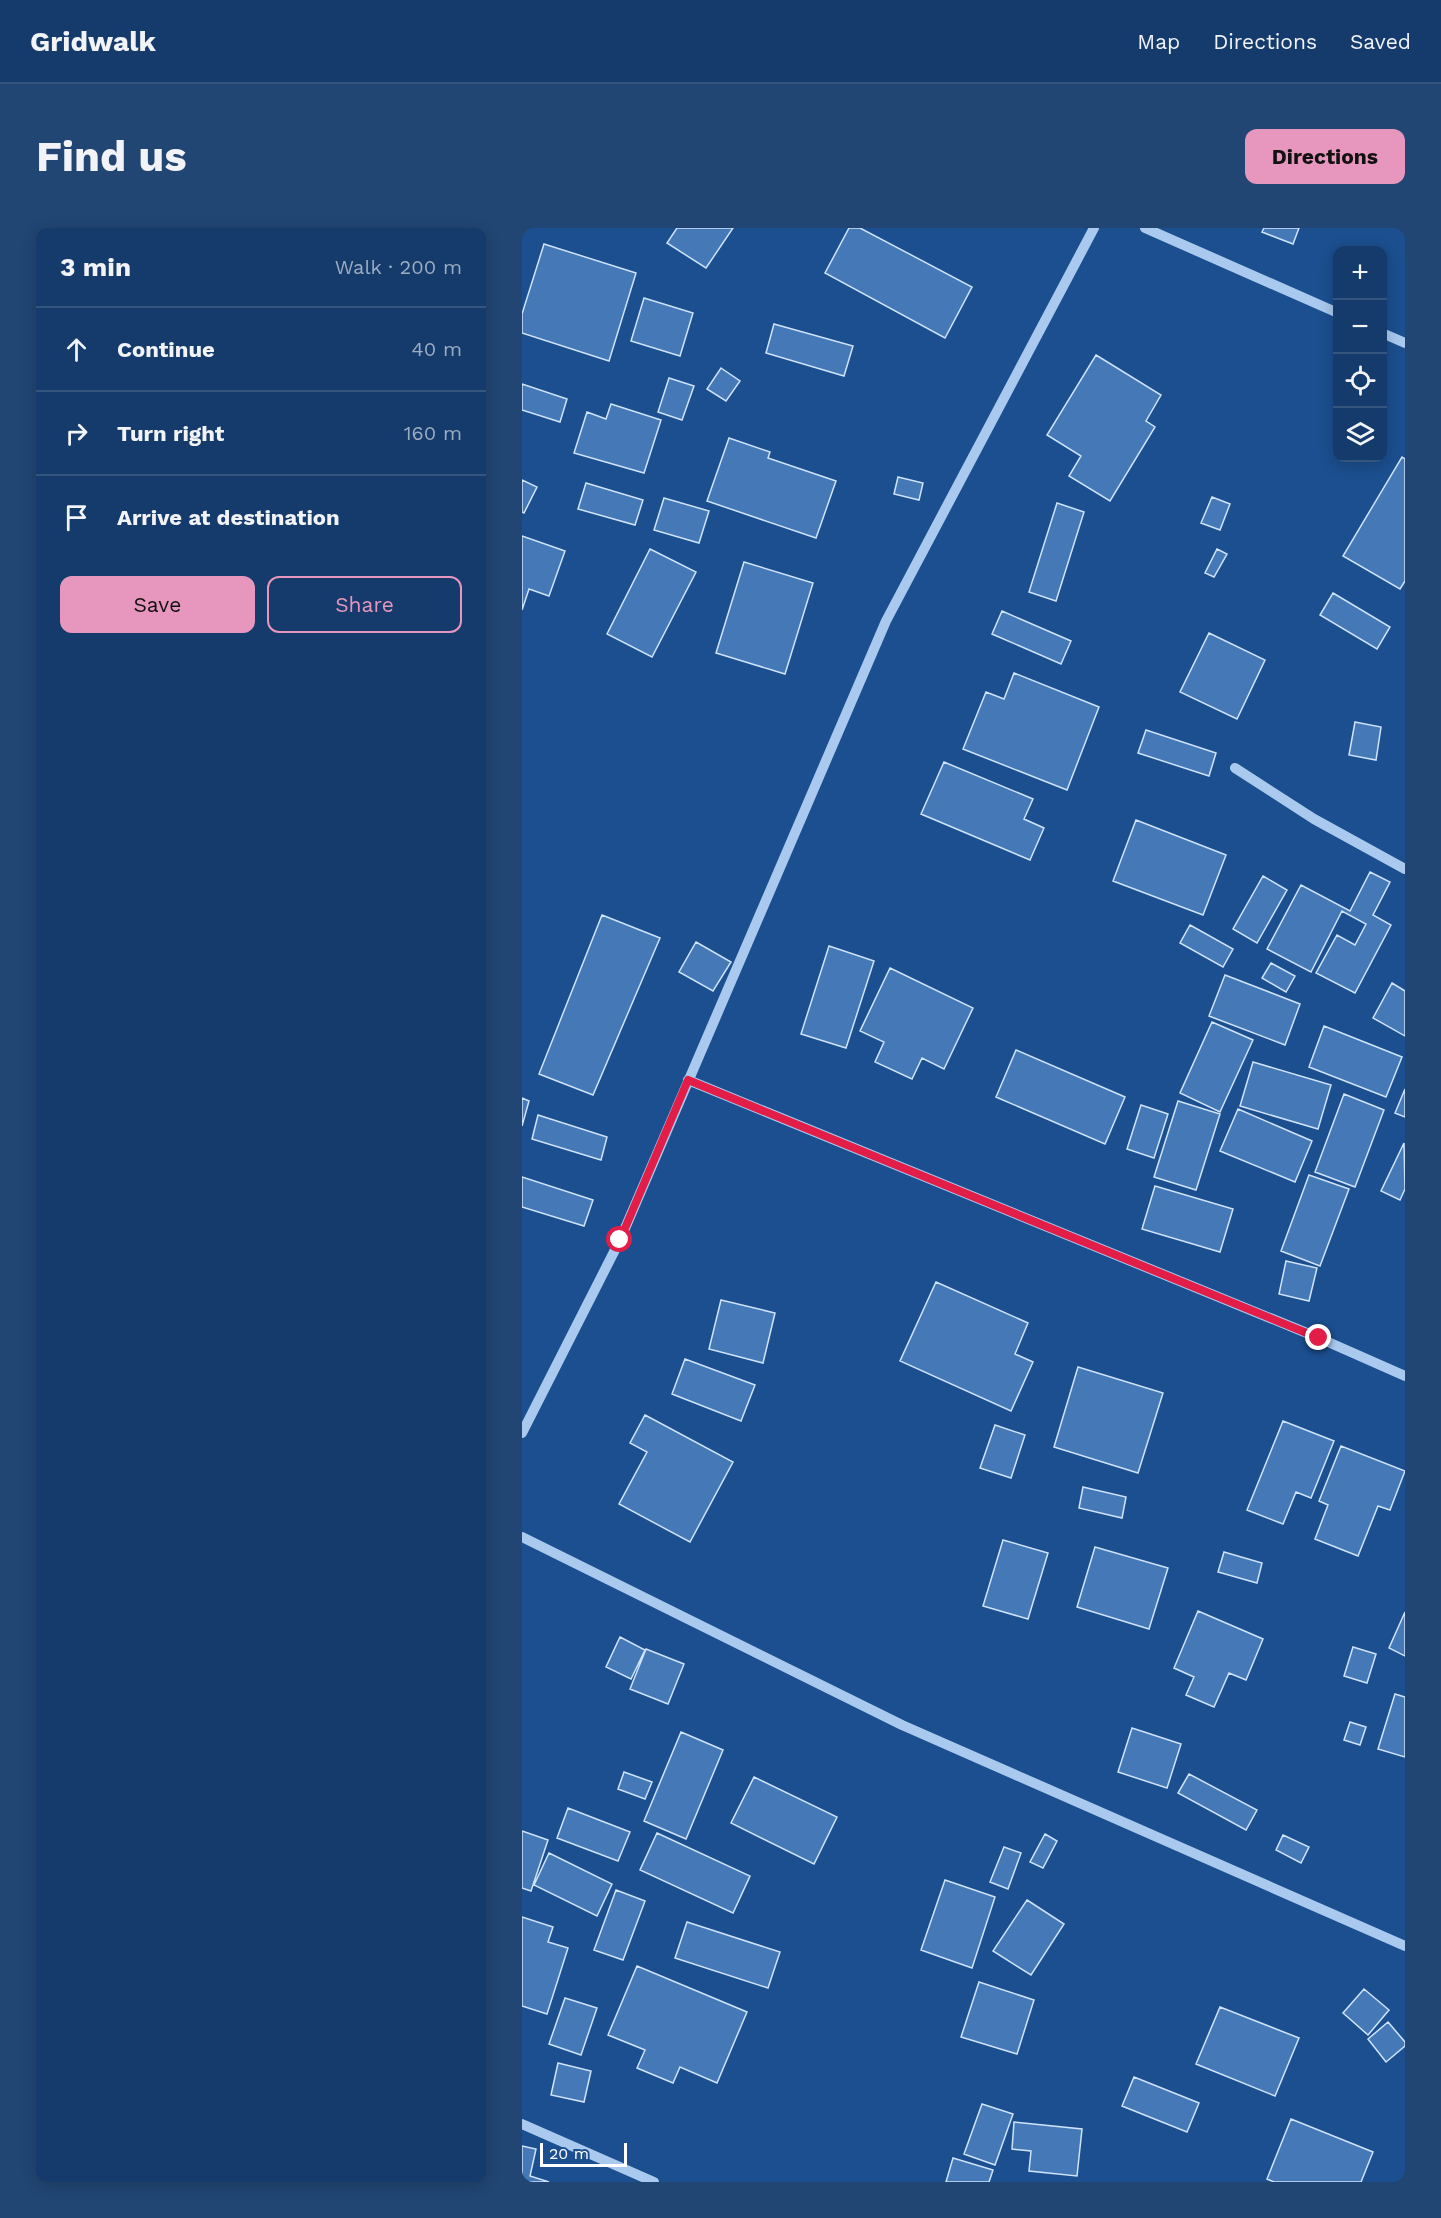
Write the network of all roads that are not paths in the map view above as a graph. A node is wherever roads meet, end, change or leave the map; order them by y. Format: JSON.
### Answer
{"nodes":[{"id":1,"x":1094,"y":228,"type":"edge"},
{"id":2,"x":1145,"y":228,"type":"edge"},
{"id":3,"x":1333,"y":311,"type":"edge"},
{"id":4,"x":1387,"y":335,"type":"edge"},
{"id":5,"x":1405,"y":343,"type":"edge"},
{"id":6,"x":1235,"y":768,"type":"dead end"},
{"id":7,"x":1405,"y":869,"type":"edge"},
{"id":8,"x":688,"y":1080,"type":"junction"},
{"id":9,"x":1405,"y":1376,"type":"edge"},
{"id":10,"x":522,"y":1433,"type":"edge"},
{"id":11,"x":522,"y":1537,"type":"edge"},
{"id":12,"x":1405,"y":1946,"type":"edge"},
{"id":13,"x":522,"y":2124,"type":"edge"},
{"id":14,"x":654,"y":2182,"type":"edge"}],
"edges":[{"from":1,"to":8,"type":"street"},
{"from":2,"to":3,"type":"street"},
{"from":4,"to":5,"type":"street"},
{"from":6,"to":7,"type":"street"},
{"from":8,"to":9,"type":"street"},
{"from":8,"to":10,"type":"street"},
{"from":11,"to":12,"type":"street"},
{"from":13,"to":14,"type":"street"}]}
